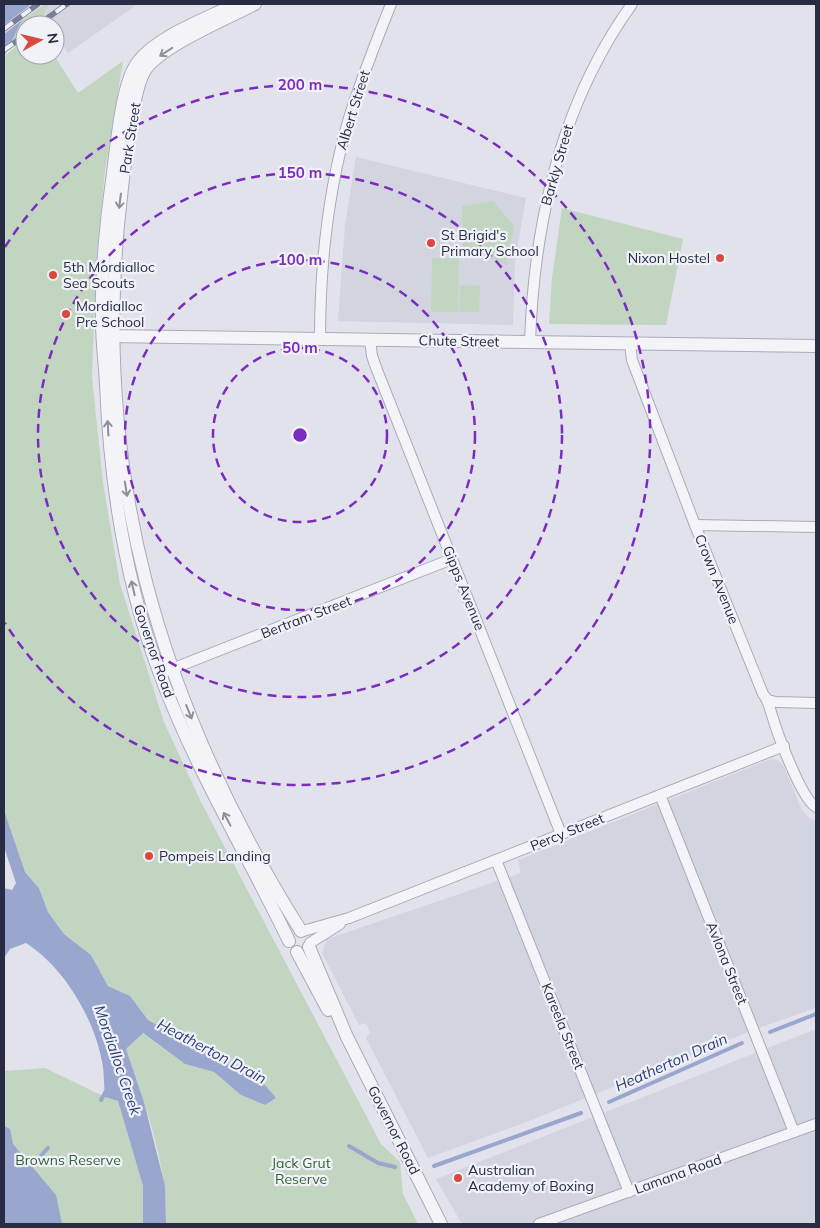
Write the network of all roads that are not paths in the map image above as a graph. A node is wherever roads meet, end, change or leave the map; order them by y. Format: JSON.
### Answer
{"nodes":[{"id":1,"x":236,"y":4,"type":"edge"},
{"id":2,"x":255,"y":4,"type":"edge"},
{"id":3,"x":391,"y":4,"type":"edge"},
{"id":4,"x":632,"y":4,"type":"edge"},
{"id":5,"x":107,"y":336,"type":"junction"},
{"id":6,"x":320,"y":339,"type":"junction"},
{"id":7,"x":370,"y":340,"type":"junction"},
{"id":8,"x":530,"y":342,"type":"junction"},
{"id":9,"x":630,"y":343,"type":"junction"},
{"id":10,"x":816,"y":346,"type":"edge"},
{"id":11,"x":695,"y":525,"type":"junction"},
{"id":12,"x":816,"y":527,"type":"edge"},
{"id":13,"x":452,"y":560,"type":"junction"},
{"id":14,"x":173,"y":670,"type":"junction"},
{"id":15,"x":159,"y":674,"type":"junction"},
{"id":16,"x":768,"y":700,"type":"junction"},
{"id":17,"x":816,"y":703,"type":"edge"},
{"id":18,"x":784,"y":746,"type":"junction"},
{"id":19,"x":660,"y":795,"type":"junction"},
{"id":20,"x":816,"y":807,"type":"edge"},
{"id":21,"x":561,"y":834,"type":"junction"},
{"id":22,"x":496,"y":860,"type":"junction"},
{"id":23,"x":349,"y":918,"type":"junction"},
{"id":24,"x":302,"y":931,"type":"junction"},
{"id":25,"x":289,"y":941,"type":"junction"},
{"id":26,"x":310,"y":945,"type":"junction"},
{"id":27,"x":297,"y":952,"type":"junction"},
{"id":28,"x":347,"y":1037,"type":"junction"},
{"id":29,"x":816,"y":1124,"type":"edge"},
{"id":30,"x":794,"y":1132,"type":"junction"},
{"id":31,"x":629,"y":1192,"type":"junction"},
{"id":32,"x":442,"y":1224,"type":"edge"},
{"id":33,"x":539,"y":1224,"type":"edge"}],
"edges":[{"from":1,"to":5,"type":"street","name":"Park Street"},
{"from":2,"to":5,"type":"street","name":"Park Street","one_way":true},
{"from":3,"to":6,"type":"street","name":"Albert Street"},
{"from":4,"to":8,"type":"street","name":"Barkly Street"},
{"from":5,"to":6,"type":"street","name":"Chute Street"},
{"from":5,"to":14,"type":"street","name":"Governor Road","one_way":true},
{"from":15,"to":5,"type":"street","name":"Governor Road","one_way":true},
{"from":6,"to":7,"type":"street","name":"Chute Street"},
{"from":7,"to":8,"type":"street","name":"Chute Street"},
{"from":7,"to":13,"type":"street","name":"Gipps Avenue"},
{"from":8,"to":9,"type":"street","name":"Chute Street"},
{"from":9,"to":10,"type":"street","name":"Chute Street"},
{"from":9,"to":11,"type":"street","name":"Crown Avenue"},
{"from":11,"to":12,"type":"street"},
{"from":11,"to":16,"type":"street","name":"Crown Avenue"},
{"from":13,"to":14,"type":"street","name":"Bertram Street"},
{"from":13,"to":21,"type":"street","name":"Gipps Avenue"},
{"from":14,"to":15,"type":"street","name":"Bertram Street"},
{"from":14,"to":24,"type":"street","name":"Governor Road","one_way":true},
{"from":25,"to":15,"type":"street","name":"Governor Road","one_way":true},
{"from":16,"to":17,"type":"street"},
{"from":16,"to":18,"type":"street","name":"Crown Avenue"},
{"from":18,"to":19,"type":"street","name":"Percy Street"},
{"from":18,"to":20,"type":"street","name":"Crown Avenue"},
{"from":19,"to":21,"type":"street","name":"Percy Street"},
{"from":19,"to":30,"type":"street","name":"Avlona Street"},
{"from":21,"to":22,"type":"street","name":"Percy Street"},
{"from":22,"to":23,"type":"street","name":"Percy Street"},
{"from":22,"to":31,"type":"street","name":"Kareela Street"},
{"from":23,"to":24,"type":"street","name":"Percy Street"},
{"from":23,"to":26,"type":"street","name":"Percy Street"},
{"from":24,"to":25,"type":"street"},
{"from":24,"to":26,"type":"street"},
{"from":25,"to":27,"type":"street"},
{"from":26,"to":27,"type":"street"},
{"from":26,"to":28,"type":"street","name":"Governor Road"},
{"from":27,"to":28,"type":"street","name":"Governor Road"},
{"from":28,"to":32,"type":"street","name":"Governor Road"},
{"from":29,"to":30,"type":"street","name":"Lamana Road"},
{"from":30,"to":31,"type":"street","name":"Lamana Road"},
{"from":31,"to":33,"type":"street","name":"Lamana Road"}]}
